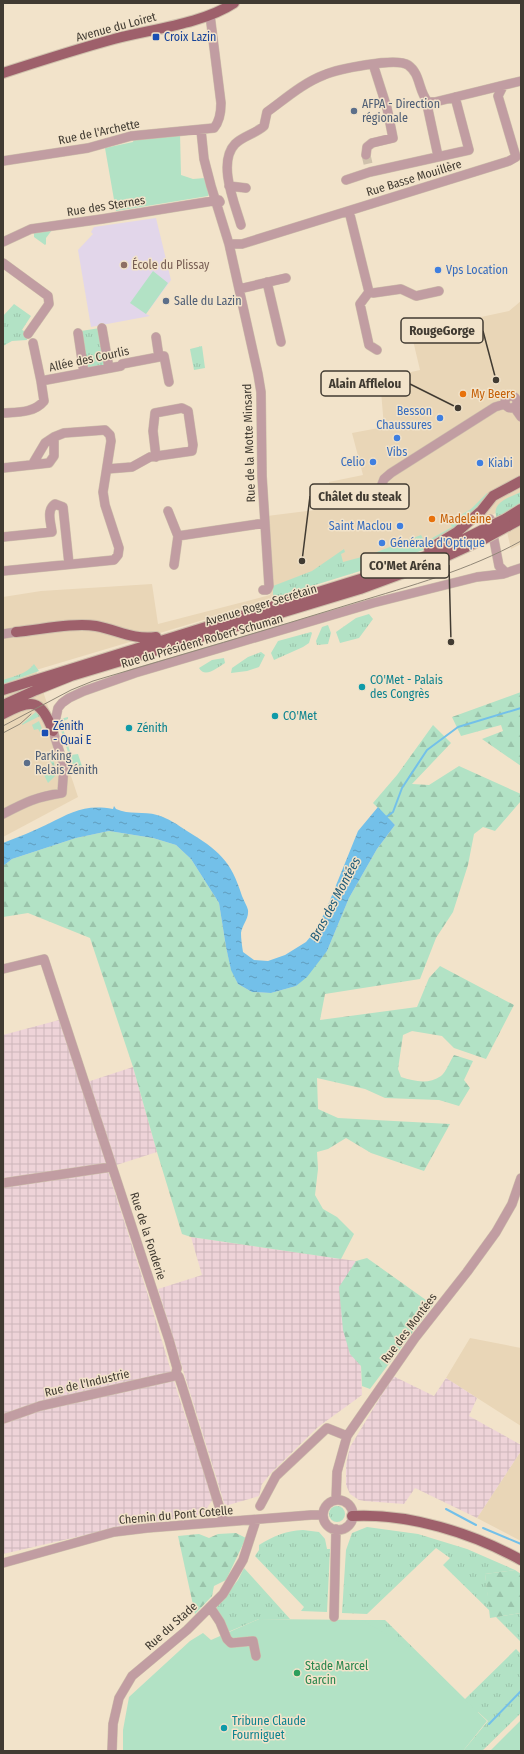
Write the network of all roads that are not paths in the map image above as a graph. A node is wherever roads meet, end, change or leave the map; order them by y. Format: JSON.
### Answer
{"nodes":[{"id":1,"x":234,"y":3,"type":"edge"},
{"id":2,"x":210,"y":16,"type":"junction"},
{"id":3,"x":373,"y":64,"type":"junction"},
{"id":4,"x":3,"y":73,"type":"edge"},
{"id":5,"x":521,"y":81,"type":"edge"},
{"id":6,"x":503,"y":86,"type":"junction"},
{"id":7,"x":455,"y":97,"type":"junction"},
{"id":8,"x":426,"y":100,"type":"junction"},
{"id":9,"x":201,"y":130,"type":"junction"},
{"id":10,"x":366,"y":155,"type":"dead end"},
{"id":11,"x":438,"y":156,"type":"junction"},
{"id":12,"x":3,"y":161,"type":"edge"},
{"id":13,"x":346,"y":180,"type":"dead end"},
{"id":14,"x":229,"y":186,"type":"junction"},
{"id":15,"x":246,"y":188,"type":"dead end"},
{"id":16,"x":215,"y":201,"type":"junction"},
{"id":17,"x":349,"y":211,"type":"junction"},
{"id":18,"x":241,"y":225,"type":"dead end"},
{"id":19,"x":3,"y":242,"type":"edge"},
{"id":20,"x":229,"y":244,"type":"junction"},
{"id":21,"x":242,"y":244,"type":"junction"},
{"id":22,"x":3,"y":263,"type":"edge"},
{"id":23,"x":286,"y":278,"type":"dead end"},
{"id":24,"x":267,"y":282,"type":"junction"},
{"id":25,"x":239,"y":289,"type":"junction"},
{"id":26,"x":439,"y":291,"type":"dead end"},
{"id":27,"x":369,"y":292,"type":"junction"},
{"id":28,"x":102,"y":328,"type":"dead end"},
{"id":29,"x":78,"y":333,"type":"dead end"},
{"id":30,"x":28,"y":334,"type":"dead end"},
{"id":31,"x":156,"y":338,"type":"dead end"},
{"id":32,"x":280,"y":342,"type":"dead end"},
{"id":33,"x":33,"y":344,"type":"dead end"},
{"id":34,"x":377,"y":350,"type":"dead end"},
{"id":35,"x":159,"y":357,"type":"junction"},
{"id":36,"x":109,"y":368,"type":"junction"},
{"id":37,"x":84,"y":373,"type":"junction"},
{"id":38,"x":41,"y":381,"type":"junction"},
{"id":39,"x":169,"y":382,"type":"dead end"},
{"id":40,"x":518,"y":394,"type":"edge"},
{"id":41,"x":505,"y":404,"type":"junction"},
{"id":42,"x":514,"y":407,"type":"junction"},
{"id":43,"x":3,"y":413,"type":"edge"},
{"id":44,"x":521,"y":417,"type":"edge"},
{"id":45,"x":54,"y":437,"type":"junction"},
{"id":46,"x":156,"y":457,"type":"junction"},
{"id":47,"x":32,"y":465,"type":"junction"},
{"id":48,"x":3,"y":468,"type":"edge"},
{"id":49,"x":107,"y":470,"type":"junction"},
{"id":50,"x":521,"y":481,"type":"edge"},
{"id":51,"x":379,"y":492,"type":"dead end"},
{"id":52,"x":521,"y":509,"type":"edge"},
{"id":53,"x":168,"y":511,"type":"dead end"},
{"id":54,"x":490,"y":519,"type":"dead end"},
{"id":55,"x":521,"y":519,"type":"edge"},
{"id":56,"x":506,"y":522,"type":"junction"},
{"id":57,"x":265,"y":523,"type":"junction"},
{"id":58,"x":52,"y":532,"type":"junction"},
{"id":59,"x":66,"y":532,"type":"junction"},
{"id":60,"x":483,"y":535,"type":"junction"},
{"id":61,"x":178,"y":536,"type":"junction"},
{"id":62,"x":3,"y":537,"type":"edge"},
{"id":63,"x":69,"y":564,"type":"junction"},
{"id":64,"x":174,"y":565,"type":"dead end"},
{"id":65,"x":521,"y":568,"type":"edge"},
{"id":66,"x":3,"y":571,"type":"edge"},
{"id":67,"x":505,"y":572,"type":"junction"},
{"id":68,"x":263,"y":590,"type":"dead end"},
{"id":69,"x":276,"y":604,"type":"junction"},
{"id":70,"x":16,"y":632,"type":"joint"},
{"id":71,"x":3,"y":634,"type":"edge"},
{"id":72,"x":176,"y":635,"type":"junction"},
{"id":73,"x":3,"y":690,"type":"edge"},
{"id":74,"x":3,"y":705,"type":"edge"},
{"id":75,"x":3,"y":714,"type":"edge"},
{"id":76,"x":53,"y":731,"type":"junction"},
{"id":77,"x":3,"y":814,"type":"edge"},
{"id":78,"x":3,"y":969,"type":"edge"},
{"id":79,"x":111,"y":1167,"type":"junction"},
{"id":80,"x":521,"y":1178,"type":"edge"},
{"id":81,"x":3,"y":1183,"type":"edge"},
{"id":82,"x":176,"y":1373,"type":"junction"},
{"id":83,"x":3,"y":1419,"type":"edge"},
{"id":84,"x":347,"y":1436,"type":"junction"},
{"id":85,"x":336,"y":1500,"type":"junction"},
{"id":86,"x":260,"y":1506,"type":"dead end"},
{"id":87,"x":323,"y":1515,"type":"junction"},
{"id":88,"x":352,"y":1516,"type":"junction"},
{"id":89,"x":258,"y":1519,"type":"junction"},
{"id":90,"x":224,"y":1522,"type":"junction"},
{"id":91,"x":336,"y":1529,"type":"junction"},
{"id":92,"x":521,"y":1560,"type":"edge"},
{"id":93,"x":3,"y":1563,"type":"edge"},
{"id":94,"x":210,"y":1607,"type":"junction"},
{"id":95,"x":334,"y":1616,"type":"dead end"},
{"id":96,"x":256,"y":1656,"type":"dead end"},
{"id":97,"x":112,"y":1751,"type":"edge"}],
"edges":[{"from":1,"to":2,"type":"main road","name":"Avenue du Loiret"},
{"from":2,"to":4,"type":"main road","name":"Avenue du Loiret"},
{"from":2,"to":9,"type":"street"},
{"from":3,"to":8,"type":"street"},
{"from":3,"to":10,"type":"street"},
{"from":3,"to":14,"type":"street"},
{"from":5,"to":6,"type":"street"},
{"from":6,"to":7,"type":"street"},
{"from":6,"to":17,"type":"street","name":"Rue Basse Mouillère"},
{"from":7,"to":8,"type":"street"},
{"from":7,"to":11,"type":"street"},
{"from":8,"to":11,"type":"street"},
{"from":9,"to":12,"type":"street","name":"Rue de l'Archette"},
{"from":9,"to":16,"type":"street","name":"Rue de la Motte Minsard"},
{"from":11,"to":13,"type":"street"},
{"from":14,"to":15,"type":"street"},
{"from":14,"to":18,"type":"street"},
{"from":16,"to":19,"type":"street","name":"Rue des Sternes"},
{"from":16,"to":20,"type":"street","name":"Rue de la Motte Minsard"},
{"from":16,"to":21,"type":"street","name":"Rue de la Motte Minsard"},
{"from":17,"to":21,"type":"street","name":"Rue Basse Mouillère"},
{"from":17,"to":27,"type":"street"},
{"from":20,"to":21,"type":"street","name":"Rue Basse Mouillère"},
{"from":20,"to":25,"type":"street","name":"Rue de la Motte Minsard"},
{"from":22,"to":30,"type":"street"},
{"from":23,"to":24,"type":"street"},
{"from":24,"to":25,"type":"street"},
{"from":24,"to":32,"type":"street"},
{"from":25,"to":57,"type":"street","name":"Rue de la Motte Minsard"},
{"from":26,"to":27,"type":"street"},
{"from":27,"to":34,"type":"street"},
{"from":28,"to":36,"type":"street"},
{"from":29,"to":37,"type":"street"},
{"from":31,"to":35,"type":"street"},
{"from":33,"to":38,"type":"street"},
{"from":35,"to":36,"type":"street","name":"Allée des Courlis"},
{"from":35,"to":39,"type":"street"},
{"from":36,"to":37,"type":"street","name":"Allée des Courlis"},
{"from":37,"to":38,"type":"street","name":"Allée des Courlis"},
{"from":38,"to":43,"type":"street","name":"Allée des Courlis"},
{"from":40,"to":41,"type":"street"},
{"from":40,"to":42,"type":"street"},
{"from":41,"to":42,"type":"street"},
{"from":41,"to":51,"type":"street"},
{"from":42,"to":44,"type":"street"},
{"from":45,"to":47,"type":"street"},
{"from":45,"to":47,"type":"street"},
{"from":45,"to":49,"type":"street"},
{"from":46,"to":46,"type":"street"},
{"from":46,"to":49,"type":"street"},
{"from":47,"to":48,"type":"street"},
{"from":49,"to":63,"type":"street"},
{"from":50,"to":69,"type":"main road"},
{"from":52,"to":56,"type":"main road","name":"Avenue Roger Secrétain"},
{"from":53,"to":61,"type":"street"},
{"from":54,"to":67,"type":"street"},
{"from":55,"to":56,"type":"main road","name":"Avenue Roger Secrétain"},
{"from":56,"to":60,"type":"main road","name":"Avenue Roger Secrétain","bridge":true},
{"from":57,"to":61,"type":"street"},
{"from":57,"to":68,"type":"street","name":"Rue de la Motte Minsard"},
{"from":58,"to":59,"type":"street"},
{"from":58,"to":59,"type":"street"},
{"from":58,"to":62,"type":"street"},
{"from":59,"to":63,"type":"street"},
{"from":60,"to":69,"type":"main road","name":"Avenue Roger Secrétain"},
{"from":60,"to":74,"type":"main road","name":"Avenue Roger Secrétain"},
{"from":61,"to":64,"type":"street"},
{"from":63,"to":66,"type":"street"},
{"from":65,"to":67,"type":"street","name":"Rue du Président Robert Schuman"},
{"from":67,"to":76,"type":"street","name":"Rue du Président Robert Schuman"},
{"from":69,"to":72,"type":"main road","name":"Avenue Roger Secrétain"},
{"from":70,"to":71,"type":"street"},
{"from":70,"to":72,"type":"main road"},
{"from":72,"to":73,"type":"main road","name":"Avenue Roger Secrétain"},
{"from":75,"to":76,"type":"main road"},
{"from":76,"to":77,"type":"street","name":"Rue du Président Robert Schuman"},
{"from":78,"to":79,"type":"street","name":"Rue de la Fonderie"},
{"from":79,"to":81,"type":"street"},
{"from":79,"to":82,"type":"street","name":"Rue de la Fonderie"},
{"from":80,"to":84,"type":"street","name":"Rue des Montées"},
{"from":82,"to":83,"type":"street","name":"Rue de l'Industrie"},
{"from":82,"to":90,"type":"street","name":"Rue de la Fonderie"},
{"from":84,"to":85,"type":"street","name":"Rue des Montées"},
{"from":84,"to":86,"type":"street"},
{"from":85,"to":87,"type":"street"},
{"from":85,"to":88,"type":"street"},
{"from":87,"to":89,"type":"street","name":"Chemin du Pont Cotelle"},
{"from":87,"to":91,"type":"street"},
{"from":88,"to":91,"type":"street"},
{"from":88,"to":92,"type":"main road"},
{"from":89,"to":90,"type":"street","name":"Chemin du Pont Cotelle"},
{"from":89,"to":94,"type":"street","name":"Rue du Stade"},
{"from":90,"to":93,"type":"street","name":"Chemin du Pont Cotelle"},
{"from":91,"to":95,"type":"street"},
{"from":94,"to":96,"type":"street"},
{"from":94,"to":97,"type":"street","name":"Rue du Stade"}]}
